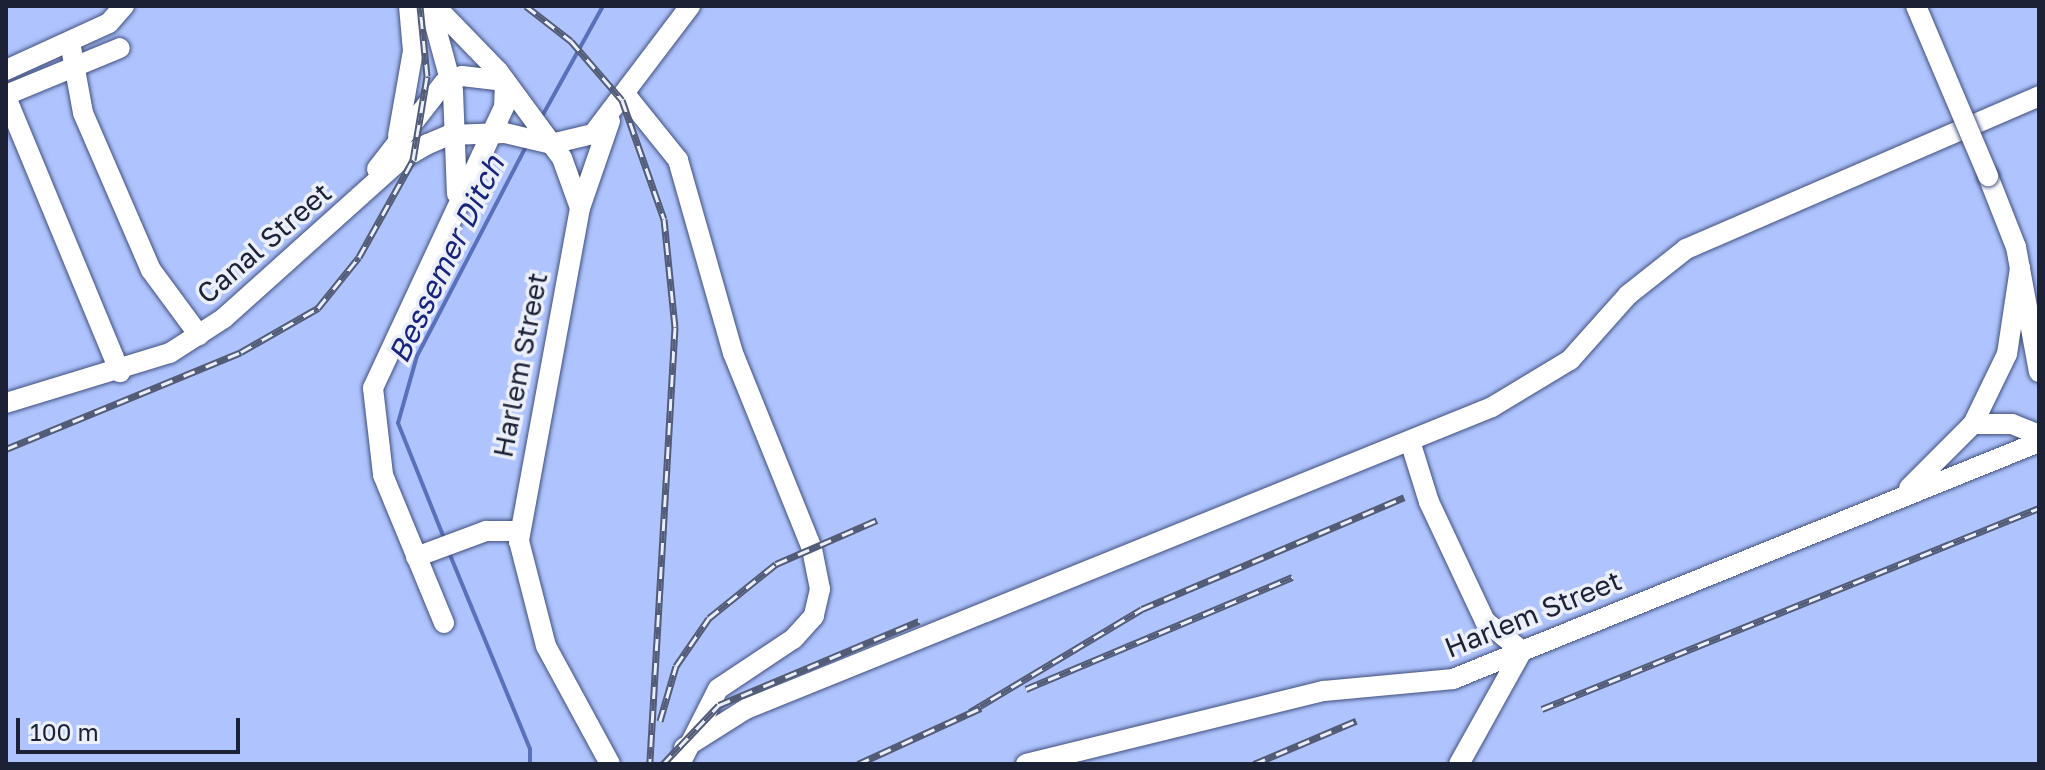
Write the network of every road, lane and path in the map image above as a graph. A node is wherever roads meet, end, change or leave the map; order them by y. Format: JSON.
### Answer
{"nodes":[{"id":1,"x":124,"y":6,"type":"edge"},
{"id":2,"x":409,"y":6,"type":"edge"},
{"id":3,"x":433,"y":6,"type":"edge"},
{"id":4,"x":690,"y":6,"type":"edge"},
{"id":5,"x":1916,"y":6,"type":"edge"},
{"id":6,"x":439,"y":30,"type":"junction"},
{"id":7,"x":461,"y":32,"type":"junction"},
{"id":8,"x":70,"y":42,"type":"junction"},
{"id":9,"x":120,"y":48,"type":"dead end"},
{"id":10,"x":413,"y":51,"type":"junction"},
{"id":11,"x":76,"y":66,"type":"junction"},
{"id":12,"x":6,"y":70,"type":"edge"},
{"id":13,"x":450,"y":80,"type":"junction"},
{"id":14,"x":505,"y":81,"type":"junction"},
{"id":15,"x":625,"y":94,"type":"junction"},
{"id":16,"x":6,"y":96,"type":"edge"},
{"id":17,"x":2039,"y":96,"type":"edge"},
{"id":18,"x":613,"y":113,"type":"junction"},
{"id":19,"x":502,"y":134,"type":"junction"},
{"id":20,"x":457,"y":135,"type":"junction"},
{"id":21,"x":397,"y":142,"type":"junction"},
{"id":22,"x":551,"y":144,"type":"junction"},
{"id":23,"x":457,"y":200,"type":"junction"},
{"id":24,"x":354,"y":201,"type":"junction"},
{"id":25,"x":580,"y":208,"type":"junction"},
{"id":26,"x":2020,"y":268,"type":"junction"},
{"id":27,"x":2034,"y":313,"type":"edge"},
{"id":28,"x":199,"y":335,"type":"junction"},
{"id":29,"x":2007,"y":354,"type":"junction"},
{"id":30,"x":120,"y":372,"type":"junction"},
{"id":31,"x":2039,"y":372,"type":"edge"},
{"id":32,"x":6,"y":403,"type":"edge"},
{"id":33,"x":1973,"y":424,"type":"junction"},
{"id":34,"x":2039,"y":435,"type":"edge"},
{"id":35,"x":1410,"y":441,"type":"junction"},
{"id":36,"x":2039,"y":442,"type":"edge"},
{"id":37,"x":1897,"y":498,"type":"junction"},
{"id":38,"x":519,"y":531,"type":"junction"},
{"id":39,"x":416,"y":557,"type":"junction"},
{"id":40,"x":444,"y":623,"type":"dead end"},
{"id":41,"x":1522,"y":651,"type":"junction"},
{"id":42,"x":682,"y":756,"type":"edge"},
{"id":43,"x":610,"y":764,"type":"edge"},
{"id":44,"x":1026,"y":764,"type":"edge"},
{"id":45,"x":1459,"y":764,"type":"edge"}],
"edges":[{"from":1,"to":8,"type":"lane"},
{"from":2,"to":10,"type":"lane"},
{"from":3,"to":6,"type":"lane"},
{"from":3,"to":7,"type":"lane"},
{"from":4,"to":15,"type":"lane"},
{"from":5,"to":26,"type":"lane","bridge":true},
{"from":6,"to":7,"type":"lane"},
{"from":6,"to":10,"type":"lane"},
{"from":6,"to":13,"type":"lane"},
{"from":7,"to":14,"type":"lane"},
{"from":8,"to":11,"type":"lane"},
{"from":8,"to":12,"type":"lane"},
{"from":9,"to":11,"type":"lane"},
{"from":10,"to":21,"type":"lane"},
{"from":11,"to":16,"type":"lane"},
{"from":11,"to":28,"type":"lane"},
{"from":13,"to":14,"type":"lane"},
{"from":13,"to":20,"type":"lane"},
{"from":13,"to":21,"type":"lane"},
{"from":14,"to":19,"type":"lane"},
{"from":14,"to":22,"type":"lane"},
{"from":15,"to":18,"type":"lane"},
{"from":15,"to":42,"type":"lane"},
{"from":16,"to":30,"type":"lane"},
{"from":17,"to":35,"type":"lane"},
{"from":18,"to":22,"type":"lane"},
{"from":18,"to":25,"type":"lane","name":"Harlem Street"},
{"from":19,"to":20,"type":"lane","name":"Canal Street"},
{"from":19,"to":22,"type":"lane","name":"Canal Street"},
{"from":19,"to":23,"type":"lane"},
{"from":20,"to":23,"type":"lane"},
{"from":20,"to":24,"type":"lane","name":"Canal Street"},
{"from":21,"to":24,"type":"lane"},
{"from":22,"to":25,"type":"lane"},
{"from":23,"to":39,"type":"lane"},
{"from":24,"to":28,"type":"lane","name":"Canal Street"},
{"from":25,"to":38,"type":"lane","name":"Harlem Street"},
{"from":26,"to":27,"type":"lane"},
{"from":26,"to":29,"type":"lane"},
{"from":27,"to":29,"type":"lane"},
{"from":27,"to":31,"type":"lane"},
{"from":28,"to":30,"type":"lane","name":"Canal Street"},
{"from":29,"to":33,"type":"lane"},
{"from":30,"to":32,"type":"lane","name":"Canal Street"},
{"from":33,"to":34,"type":"lane"},
{"from":33,"to":37,"type":"lane"},
{"from":35,"to":41,"type":"lane"},
{"from":35,"to":42,"type":"lane"},
{"from":36,"to":37,"type":"lane","name":"Harlem Street"},
{"from":37,"to":41,"type":"lane","name":"Harlem Street"},
{"from":38,"to":39,"type":"lane"},
{"from":38,"to":43,"type":"lane","name":"Harlem Street"},
{"from":39,"to":40,"type":"lane"},
{"from":41,"to":44,"type":"lane","name":"Harlem Street"},
{"from":41,"to":45,"type":"lane"}]}
